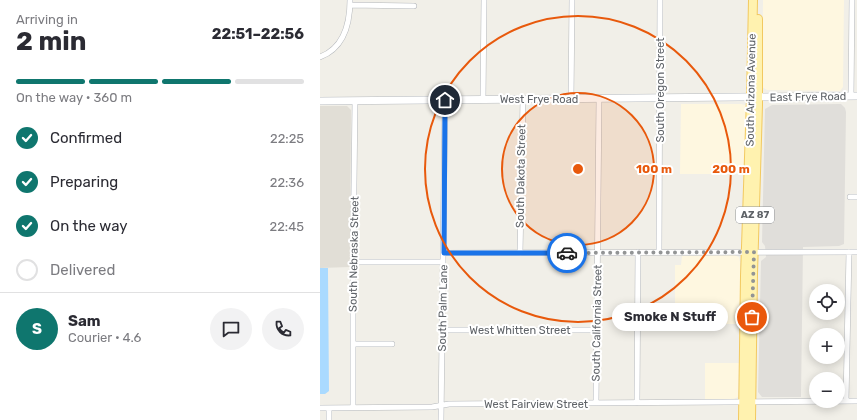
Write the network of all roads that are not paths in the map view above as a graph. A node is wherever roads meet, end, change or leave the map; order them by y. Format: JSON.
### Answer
{"nodes":[{"id":1,"x":484,"y":0,"type":"edge"},
{"id":2,"x":572,"y":0,"type":"edge"},
{"id":3,"x":660,"y":0,"type":"edge"},
{"id":4,"x":852,"y":0,"type":"edge"},
{"id":5,"x":350,"y":2,"type":"edge"},
{"id":6,"x":755,"y":3,"type":"edge"},
{"id":7,"x":414,"y":6,"type":"dead end"},
{"id":8,"x":320,"y":56,"type":"edge"},
{"id":9,"x":854,"y":96,"type":"edge"},
{"id":10,"x":660,"y":98,"type":"junction"},
{"id":11,"x":755,"y":98,"type":"junction"},
{"id":12,"x":523,"y":99,"type":"junction"},
{"id":13,"x":571,"y":99,"type":"junction"},
{"id":14,"x":599,"y":99,"type":"junction"},
{"id":15,"x":445,"y":100,"type":"junction"},
{"id":16,"x":483,"y":100,"type":"junction"},
{"id":17,"x":320,"y":101,"type":"edge"},
{"id":18,"x":355,"y":101,"type":"junction"},
{"id":19,"x":850,"y":197,"type":"dead end"},
{"id":20,"x":857,"y":197,"type":"edge"},
{"id":21,"x":638,"y":252,"type":"junction"},
{"id":22,"x":659,"y":252,"type":"junction"},
{"id":23,"x":750,"y":252,"type":"junction"},
{"id":24,"x":849,"y":252,"type":"junction"},
{"id":25,"x":857,"y":252,"type":"edge"},
{"id":26,"x":444,"y":253,"type":"junction"},
{"id":27,"x":520,"y":253,"type":"junction"},
{"id":28,"x":598,"y":253,"type":"junction"},
{"id":29,"x":354,"y":262,"type":"junction"},
{"id":30,"x":444,"y":262,"type":"junction"},
{"id":31,"x":442,"y":330,"type":"junction"},
{"id":32,"x":597,"y":330,"type":"junction"},
{"id":33,"x":353,"y":344,"type":"junction"},
{"id":34,"x":392,"y":344,"type":"dead end"},
{"id":35,"x":846,"y":401,"type":"junction"},
{"id":36,"x":857,"y":401,"type":"edge"},
{"id":37,"x":747,"y":402,"type":"junction"},
{"id":38,"x":596,"y":403,"type":"junction"},
{"id":39,"x":637,"y":403,"type":"junction"},
{"id":40,"x":441,"y":406,"type":"junction"},
{"id":41,"x":353,"y":407,"type":"junction"},
{"id":42,"x":320,"y":408,"type":"edge"},
{"id":43,"x":329,"y":408,"type":"junction"},
{"id":44,"x":329,"y":420,"type":"edge"},
{"id":45,"x":441,"y":420,"type":"edge"},
{"id":46,"x":743,"y":420,"type":"edge"},
{"id":47,"x":751,"y":420,"type":"edge"}],
"edges":[{"from":1,"to":16,"type":"street"},
{"from":2,"to":13,"type":"street"},
{"from":3,"to":10,"type":"street","name":"South Oregon Street"},
{"from":4,"to":9,"type":"street"},
{"from":5,"to":7,"type":"street"},
{"from":5,"to":8,"type":"street"},
{"from":6,"to":11,"type":"main road","name":"South Arizona Avenue","number":"AZ 87"},
{"from":9,"to":11,"type":"street","name":"East Frye Road"},
{"from":10,"to":11,"type":"street","name":"West Frye Road"},
{"from":10,"to":14,"type":"street","name":"West Frye Road"},
{"from":10,"to":22,"type":"street","name":"South Oregon Street"},
{"from":11,"to":23,"type":"main road","name":"South Arizona Avenue","number":"AZ 87"},
{"from":12,"to":13,"type":"street","name":"West Frye Road"},
{"from":12,"to":16,"type":"street","name":"West Frye Road"},
{"from":12,"to":27,"type":"street","name":"South Dakota Street"},
{"from":13,"to":14,"type":"street","name":"West Frye Road"},
{"from":14,"to":28,"type":"street","name":"South California Street"},
{"from":15,"to":16,"type":"street","name":"West Frye Road"},
{"from":15,"to":18,"type":"street","name":"West Frye Road"},
{"from":15,"to":26,"type":"street","name":"South Palm Lane"},
{"from":17,"to":18,"type":"street","name":"West Frye Road"},
{"from":18,"to":29,"type":"street","name":"South Nebraska Street"},
{"from":19,"to":20,"type":"street"},
{"from":21,"to":22,"type":"street"},
{"from":21,"to":28,"type":"street"},
{"from":21,"to":39,"type":"street"},
{"from":22,"to":23,"type":"street"},
{"from":23,"to":24,"type":"street"},
{"from":23,"to":37,"type":"main road","name":"South Arizona Avenue","number":"AZ 87"},
{"from":24,"to":25,"type":"street"},
{"from":24,"to":35,"type":"street"},
{"from":26,"to":27,"type":"street"},
{"from":26,"to":30,"type":"street","name":"South Palm Lane"},
{"from":27,"to":28,"type":"street"},
{"from":28,"to":32,"type":"street","name":"South California Street"},
{"from":29,"to":30,"type":"street"},
{"from":29,"to":33,"type":"street","name":"South Nebraska Street"},
{"from":30,"to":31,"type":"street","name":"South Palm Lane"},
{"from":31,"to":32,"type":"street","name":"West Whitten Street"},
{"from":31,"to":40,"type":"street","name":"South Palm Lane"},
{"from":32,"to":38,"type":"street","name":"South California Street"},
{"from":33,"to":34,"type":"street"},
{"from":33,"to":41,"type":"street","name":"South Nebraska Street"},
{"from":35,"to":36,"type":"street","name":"West Fairview Street"},
{"from":35,"to":37,"type":"street","name":"West Fairview Street"},
{"from":37,"to":39,"type":"street","name":"West Fairview Street"},
{"from":37,"to":46,"type":"main road","name":"South Arizona Avenue","number":"AZ 87"},
{"from":37,"to":47,"type":"main road","name":"South Arizona Avenue","number":"AZ 87"},
{"from":38,"to":39,"type":"street","name":"West Fairview Street"},
{"from":38,"to":40,"type":"street","name":"West Fairview Street"},
{"from":40,"to":41,"type":"street","name":"West Fairview Street"},
{"from":40,"to":45,"type":"street","name":"South Palm Lane"},
{"from":41,"to":43,"type":"street","name":"West Fairview Street"},
{"from":42,"to":43,"type":"street","name":"West Fairview Street"},
{"from":43,"to":44,"type":"street"}]}
